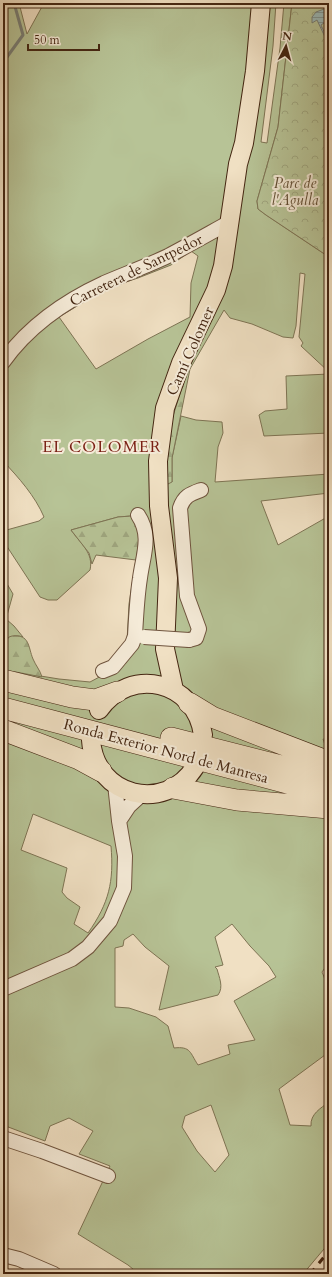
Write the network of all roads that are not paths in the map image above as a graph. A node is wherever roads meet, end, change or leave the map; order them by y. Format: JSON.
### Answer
{"nodes":[{"id":1,"x":261,"y":3,"type":"edge"},
{"id":2,"x":230,"y":222,"type":"junction"},
{"id":3,"x":3,"y":362,"type":"edge"},
{"id":4,"x":201,"y":490,"type":"dead end"},
{"id":5,"x":138,"y":515,"type":"dead end"},
{"id":6,"x":140,"y":637,"type":"junction"},
{"id":7,"x":166,"y":649,"type":"junction"},
{"id":8,"x":103,"y":671,"type":"dead end"},
{"id":9,"x":3,"y":680,"type":"edge"},
{"id":10,"x":141,"y":684,"type":"junction"},
{"id":11,"x":117,"y":692,"type":"junction"},
{"id":12,"x":3,"y":694,"type":"edge"},
{"id":13,"x":182,"y":697,"type":"junction"},
{"id":14,"x":3,"y":708,"type":"edge"},
{"id":15,"x":99,"y":710,"type":"dead end"},
{"id":16,"x":3,"y":730,"type":"edge"},
{"id":17,"x":203,"y":735,"type":"dead end"},
{"id":18,"x":91,"y":740,"type":"dead end"},
{"id":19,"x":329,"y":762,"type":"edge"},
{"id":20,"x":195,"y":767,"type":"dead end"},
{"id":21,"x":108,"y":778,"type":"junction"},
{"id":22,"x":329,"y":778,"type":"edge"},
{"id":23,"x":173,"y":788,"type":"junction"},
{"id":24,"x":142,"y":794,"type":"junction"},
{"id":25,"x":329,"y":794,"type":"edge"},
{"id":26,"x":329,"y":808,"type":"edge"},
{"id":27,"x":119,"y":822,"type":"junction"},
{"id":28,"x":3,"y":989,"type":"edge"},
{"id":29,"x":3,"y":1138,"type":"edge"},
{"id":30,"x":108,"y":1176,"type":"dead end"},
{"id":31,"x":3,"y":1255,"type":"edge"},
{"id":32,"x":54,"y":1274,"type":"edge"}],
"edges":[{"from":1,"to":2,"type":"main road"},
{"from":2,"to":3,"type":"street","name":"Carretera de Santpedor"},
{"from":2,"to":7,"type":"main road","name":"Camí Colomer"},
{"from":4,"to":6,"type":"street","bridge":true},
{"from":5,"to":6,"type":"street"},
{"from":6,"to":8,"type":"street"},
{"from":7,"to":10,"type":"main road","name":"Camí Colomer"},
{"from":7,"to":13,"type":"main road","name":"Camí Colomer"},
{"from":9,"to":11,"type":"highway"},
{"from":10,"to":11,"type":"main road"},
{"from":10,"to":13,"type":"main road"},
{"from":11,"to":15,"type":"main road"},
{"from":12,"to":22,"type":"highway","name":"Ronda Exterior Nord de Manresa"},
{"from":13,"to":17,"type":"main road","name":"Camí Colomer"},
{"from":13,"to":19,"type":"highway"},
{"from":14,"to":25,"type":"highway","name":"Ronda Exterior Nord de Manresa"},
{"from":16,"to":21,"type":"highway"},
{"from":18,"to":21,"type":"main road"},
{"from":20,"to":23,"type":"main road"},
{"from":21,"to":24,"type":"main road"},
{"from":21,"to":27,"type":"street"},
{"from":23,"to":24,"type":"main road"},
{"from":23,"to":26,"type":"highway"},
{"from":24,"to":27,"type":"street"},
{"from":27,"to":28,"type":"street"},
{"from":29,"to":30,"type":"street"},
{"from":31,"to":32,"type":"street"}]}
